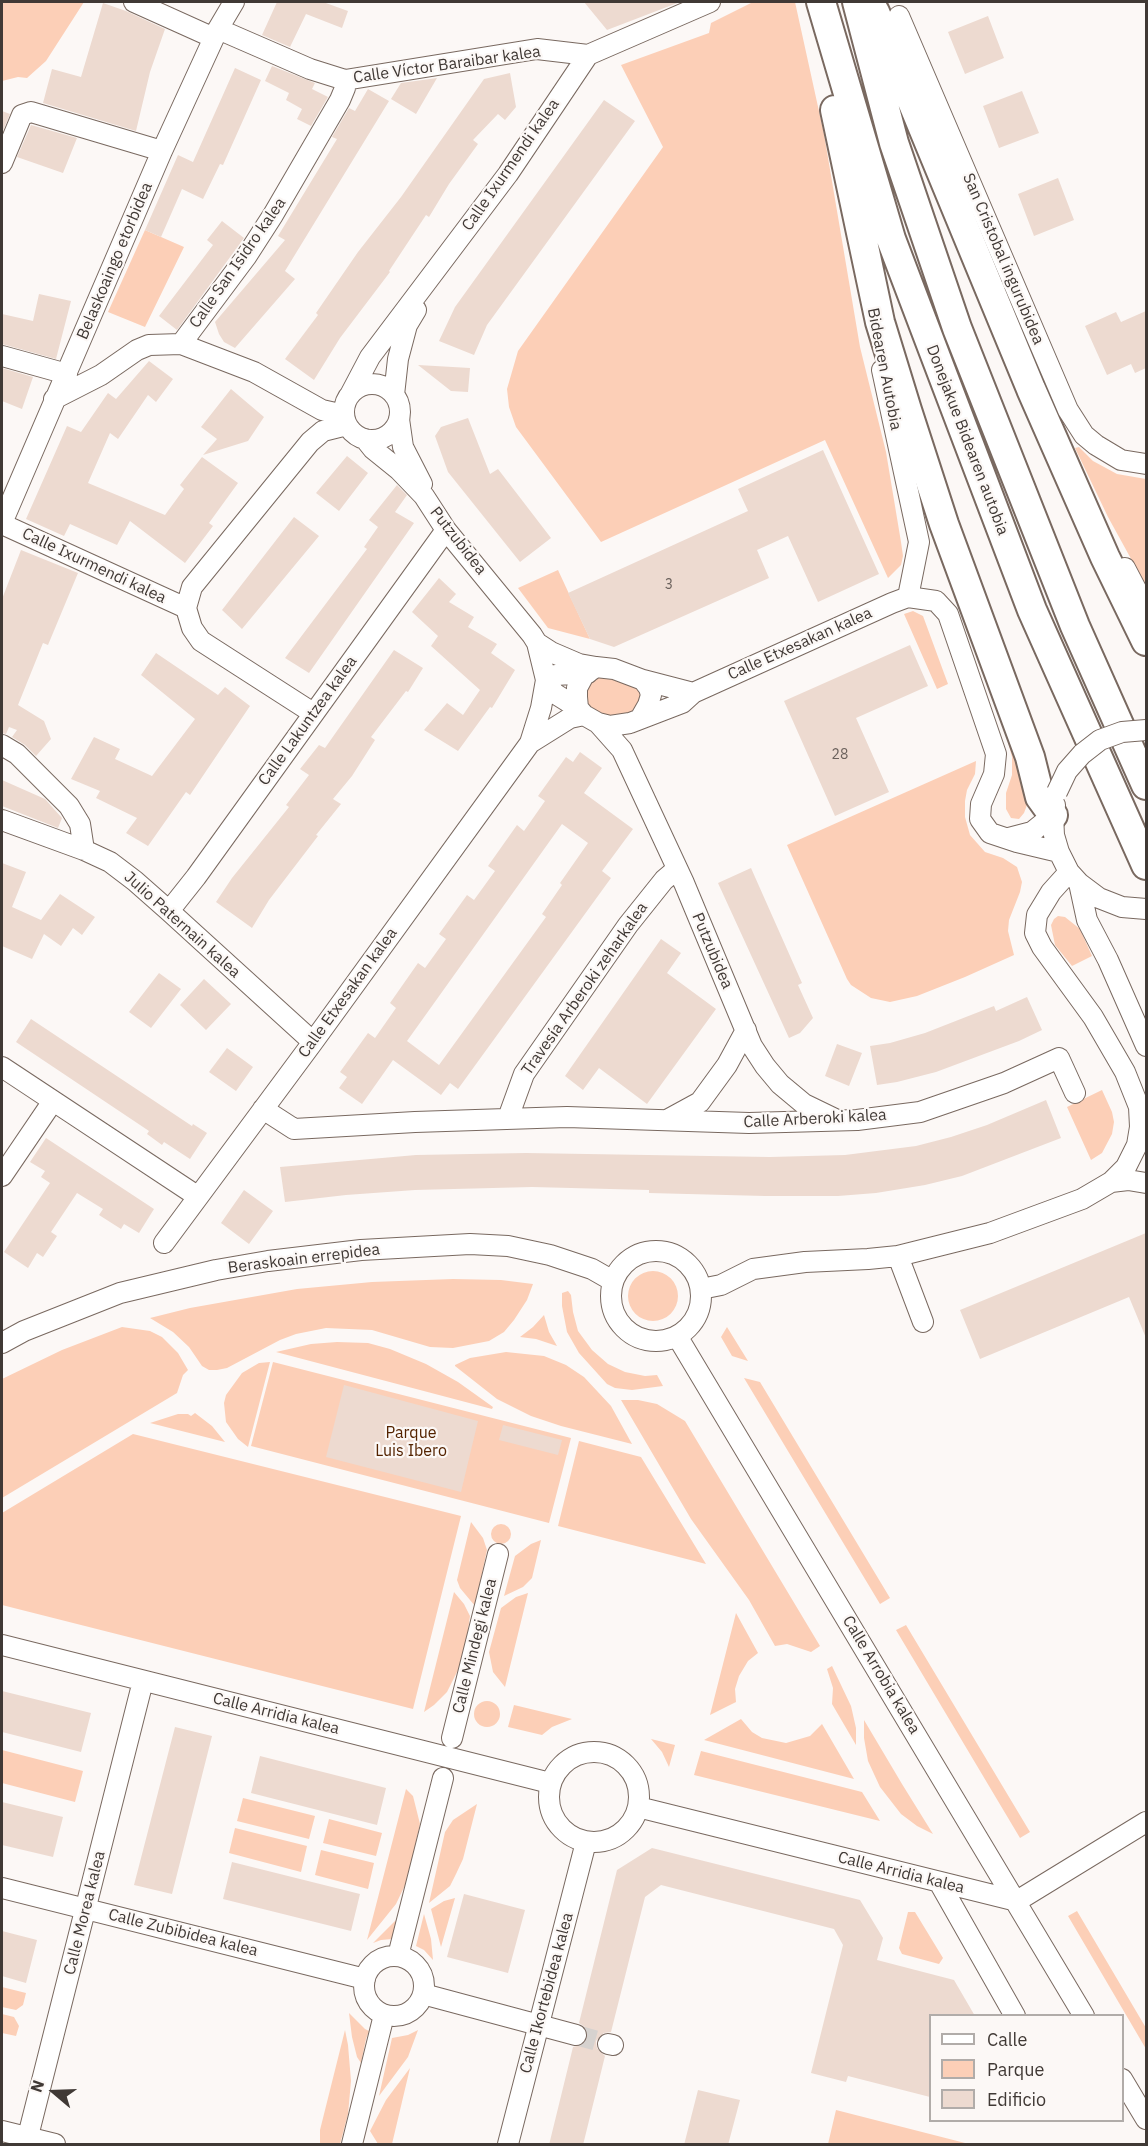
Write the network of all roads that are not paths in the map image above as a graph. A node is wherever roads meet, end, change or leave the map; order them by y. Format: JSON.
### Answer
{"nodes":[{"id":1,"x":134,"y":2,"type":"edge"},
{"id":2,"x":234,"y":2,"type":"edge"},
{"id":3,"x":710,"y":2,"type":"edge"},
{"id":4,"x":815,"y":2,"type":"edge"},
{"id":5,"x":821,"y":2,"type":"edge"},
{"id":6,"x":857,"y":2,"type":"edge"},
{"id":7,"x":872,"y":2,"type":"edge"},
{"id":8,"x":899,"y":16,"type":"dead end"},
{"id":9,"x":216,"y":34,"type":"junction"},
{"id":10,"x":588,"y":55,"type":"junction"},
{"id":11,"x":345,"y":80,"type":"junction"},
{"id":12,"x":162,"y":151,"type":"junction"},
{"id":13,"x":2,"y":163,"type":"edge"},
{"id":14,"x":869,"y":270,"type":"junction"},
{"id":15,"x":433,"y":275,"type":"junction"},
{"id":16,"x":181,"y":344,"type":"junction"},
{"id":17,"x":75,"y":354,"type":"junction"},
{"id":18,"x":2,"y":356,"type":"edge"},
{"id":19,"x":109,"y":369,"type":"junction"},
{"id":20,"x":67,"y":374,"type":"junction"},
{"id":21,"x":350,"y":395,"type":"junction"},
{"id":22,"x":394,"y":395,"type":"junction"},
{"id":23,"x":54,"y":399,"type":"junction"},
{"id":24,"x":1044,"y":417,"type":"junction"},
{"id":25,"x":399,"y":419,"type":"junction"},
{"id":26,"x":346,"y":420,"type":"junction"},
{"id":27,"x":365,"y":439,"type":"junction"},
{"id":28,"x":1146,"y":464,"type":"edge"},
{"id":29,"x":424,"y":496,"type":"junction"},
{"id":30,"x":2,"y":523,"type":"edge"},
{"id":31,"x":446,"y":530,"type":"junction"},
{"id":32,"x":908,"y":597,"type":"junction"},
{"id":33,"x":186,"y":608,"type":"junction"},
{"id":34,"x":1146,"y":608,"type":"edge"},
{"id":35,"x":1146,"y":640,"type":"edge"},
{"id":36,"x":537,"y":643,"type":"junction"},
{"id":37,"x":592,"y":670,"type":"junction"},
{"id":38,"x":546,"y":680,"type":"junction"},
{"id":39,"x":643,"y":680,"type":"junction"},
{"id":40,"x":693,"y":693,"type":"junction"},
{"id":41,"x":313,"y":713,"type":"junction"},
{"id":42,"x":587,"y":715,"type":"junction"},
{"id":43,"x":635,"y":721,"type":"junction"},
{"id":44,"x":1146,"y":730,"type":"edge"},
{"id":45,"x":530,"y":742,"type":"junction"},
{"id":46,"x":2,"y":745,"type":"edge"},
{"id":47,"x":622,"y":750,"type":"junction"},
{"id":48,"x":1146,"y":785,"type":"edge"},
{"id":49,"x":1055,"y":803,"type":"junction"},
{"id":50,"x":4,"y":827,"type":"edge"},
{"id":51,"x":1005,"y":838,"type":"junction"},
{"id":52,"x":84,"y":850,"type":"junction"},
{"id":53,"x":1059,"y":852,"type":"junction"},
{"id":54,"x":1146,"y":865,"type":"edge"},
{"id":55,"x":677,"y":869,"type":"junction"},
{"id":56,"x":1074,"y":877,"type":"junction"},
{"id":57,"x":1146,"y":909,"type":"edge"},
{"id":58,"x":169,"y":911,"type":"junction"},
{"id":59,"x":746,"y":1030,"type":"junction"},
{"id":60,"x":312,"y":1042,"type":"junction"},
{"id":61,"x":1146,"y":1046,"type":"edge"},
{"id":62,"x":2,"y":1067,"type":"edge"},
{"id":63,"x":1075,"y":1093,"type":"dead end"},
{"id":64,"x":53,"y":1101,"type":"junction"},
{"id":65,"x":263,"y":1109,"type":"junction"},
{"id":66,"x":508,"y":1118,"type":"junction"},
{"id":67,"x":668,"y":1120,"type":"junction"},
{"id":68,"x":839,"y":1121,"type":"junction"},
{"id":69,"x":2,"y":1176,"type":"edge"},
{"id":70,"x":1111,"y":1182,"type":"junction"},
{"id":71,"x":1146,"y":1183,"type":"edge"},
{"id":72,"x":197,"y":1196,"type":"junction"},
{"id":73,"x":164,"y":1243,"type":"dead end"},
{"id":74,"x":898,"y":1256,"type":"junction"},
{"id":75,"x":613,"y":1281,"type":"junction"},
{"id":76,"x":701,"y":1288,"type":"junction"},
{"id":77,"x":923,"y":1322,"type":"dead end"},
{"id":78,"x":677,"y":1335,"type":"junction"},
{"id":79,"x":2,"y":1343,"type":"edge"},
{"id":80,"x":498,"y":1554,"type":"dead end"},
{"id":81,"x":2,"y":1646,"type":"edge"},
{"id":82,"x":143,"y":1681,"type":"junction"},
{"id":83,"x":452,"y":1738,"type":"dead end"},
{"id":84,"x":443,"y":1778,"type":"dead end"},
{"id":85,"x":550,"y":1783,"type":"junction"},
{"id":86,"x":638,"y":1807,"type":"junction"},
{"id":87,"x":1146,"y":1822,"type":"edge"},
{"id":88,"x":586,"y":1842,"type":"junction"},
{"id":89,"x":939,"y":1882,"type":"junction"},
{"id":90,"x":2,"y":1888,"type":"edge"},
{"id":91,"x":1017,"y":1901,"type":"junction"},
{"id":92,"x":86,"y":1909,"type":"junction"},
{"id":93,"x":398,"y":1956,"type":"junction"},
{"id":94,"x":365,"y":1979,"type":"junction"},
{"id":95,"x":423,"y":1994,"type":"junction"},
{"id":96,"x":1014,"y":2014,"type":"edge"},
{"id":97,"x":1083,"y":2014,"type":"edge"},
{"id":98,"x":384,"y":2015,"type":"junction"},
{"id":99,"x":539,"y":2025,"type":"junction"},
{"id":100,"x":576,"y":2035,"type":"tunnel mouth"},
{"id":101,"x":1124,"y":2086,"type":"edge"},
{"id":102,"x":1146,"y":2119,"type":"edge"},
{"id":103,"x":2,"y":2131,"type":"edge"},
{"id":104,"x":27,"y":2141,"type":"edge"},
{"id":105,"x":55,"y":2145,"type":"edge"},
{"id":106,"x":352,"y":2145,"type":"edge"},
{"id":107,"x":508,"y":2145,"type":"edge"}],
"edges":[{"from":1,"to":9,"type":"street","name":"Calle Víctor Baraibar kalea"},
{"from":2,"to":9,"type":"street","name":"Belaskoaingo etorbidea"},
{"from":3,"to":10,"type":"street"},
{"from":4,"to":14,"type":"highway"},
{"from":5,"to":54,"type":"highway","name":"Donejakue Bidearen autobia"},
{"from":6,"to":48,"type":"highway","name":"Donejakue Bidearen autobia"},
{"from":7,"to":24,"type":"highway"},
{"from":8,"to":28,"type":"street","name":"San Cristobal ingurubidea"},
{"from":9,"to":11,"type":"street","name":"Calle Víctor Baraibar kalea"},
{"from":9,"to":12,"type":"street","name":"Belaskoaingo etorbidea"},
{"from":10,"to":11,"type":"street","name":"Calle Víctor Baraibar kalea"},
{"from":10,"to":15,"type":"street","name":"Calle Ixurmendi kalea"},
{"from":11,"to":16,"type":"street","name":"Calle San Isidro kalea"},
{"from":12,"to":13,"type":"street"},
{"from":12,"to":17,"type":"street","name":"Belaskoaingo etorbidea"},
{"from":14,"to":32,"type":"street","name":"Bidearen Autobia"},
{"from":14,"to":49,"type":"highway"},
{"from":15,"to":21,"type":"street","name":"Calle Ixurmendi kalea"},
{"from":15,"to":22,"type":"street","name":"Calle Ixurmendi kalea"},
{"from":16,"to":19,"type":"street","name":"Calle San Isidro kalea"},
{"from":16,"to":26,"type":"street"},
{"from":17,"to":19,"type":"street"},
{"from":17,"to":20,"type":"street","name":"Belaskoaingo etorbidea"},
{"from":18,"to":20,"type":"street"},
{"from":19,"to":23,"type":"street","name":"Calle San Isidro kalea"},
{"from":20,"to":23,"type":"street","name":"Belaskoaingo etorbidea"},
{"from":21,"to":22,"type":"street"},
{"from":21,"to":26,"type":"street"},
{"from":22,"to":25,"type":"street"},
{"from":23,"to":30,"type":"street","name":"Belaskoaingo etorbidea"},
{"from":24,"to":34,"type":"street"},
{"from":24,"to":35,"type":"highway"},
{"from":25,"to":27,"type":"street"},
{"from":25,"to":29,"type":"street","name":"Putzubidea"},
{"from":26,"to":27,"type":"street"},
{"from":26,"to":33,"type":"street","name":"Calle Ixurmendi kalea"},
{"from":27,"to":29,"type":"street","name":"Putzubidea"},
{"from":29,"to":31,"type":"street","name":"Putzubidea"},
{"from":30,"to":33,"type":"street","name":"Calle Ixurmendi kalea"},
{"from":31,"to":36,"type":"street","name":"Putzubidea"},
{"from":31,"to":41,"type":"street","name":"Calle Lakuntzea kalea"},
{"from":32,"to":40,"type":"street","name":"Calle Etxesakan kalea"},
{"from":32,"to":51,"type":"street"},
{"from":33,"to":41,"type":"street","name":"Calle Ixurmendi kalea"},
{"from":36,"to":37,"type":"street","name":"Putzubidea"},
{"from":36,"to":38,"type":"street","name":"Putzubidea"},
{"from":37,"to":38,"type":"street"},
{"from":37,"to":39,"type":"street"},
{"from":37,"to":42,"type":"street"},
{"from":38,"to":42,"type":"street","name":"Putzubidea"},
{"from":38,"to":45,"type":"street","name":"Calle Etxesakan kalea"},
{"from":39,"to":40,"type":"street"},
{"from":39,"to":43,"type":"street"},
{"from":40,"to":43,"type":"street","name":"Calle Etxesakan kalea"},
{"from":41,"to":58,"type":"street","name":"Calle Lakuntzea kalea"},
{"from":42,"to":43,"type":"street"},
{"from":42,"to":45,"type":"street","name":"Calle Etxesakan kalea"},
{"from":42,"to":47,"type":"street","name":"Putzubidea"},
{"from":43,"to":47,"type":"street"},
{"from":44,"to":49,"type":"street","bridge":true},
{"from":45,"to":60,"type":"street","name":"Calle Etxesakan kalea"},
{"from":46,"to":52,"type":"street"},
{"from":47,"to":55,"type":"street","name":"Putzubidea"},
{"from":49,"to":51,"type":"street"},
{"from":49,"to":53,"type":"street"},
{"from":50,"to":52,"type":"street","name":"Julio Paternain kalea"},
{"from":51,"to":53,"type":"street"},
{"from":52,"to":58,"type":"street","name":"Julio Paternain kalea"},
{"from":53,"to":56,"type":"street"},
{"from":55,"to":59,"type":"street","name":"Putzubidea"},
{"from":55,"to":66,"type":"street","name":"Travesía Arberoki zeharkalea"},
{"from":56,"to":57,"type":"street"},
{"from":56,"to":61,"type":"street"},
{"from":56,"to":70,"type":"street"},
{"from":58,"to":60,"type":"street","name":"Julio Paternain kalea"},
{"from":59,"to":67,"type":"street"},
{"from":59,"to":68,"type":"street","name":"Putzubidea"},
{"from":60,"to":65,"type":"street","name":"Calle Etxesakan kalea"},
{"from":62,"to":64,"type":"street"},
{"from":63,"to":68,"type":"street","name":"Calle Arberoki kalea"},
{"from":64,"to":69,"type":"street"},
{"from":64,"to":72,"type":"street"},
{"from":65,"to":66,"type":"street","name":"Calle Arberoki kalea"},
{"from":65,"to":72,"type":"street","name":"Calle Etxesakan kalea"},
{"from":66,"to":67,"type":"street","name":"Calle Arberoki kalea"},
{"from":67,"to":68,"type":"street","name":"Calle Arberoki kalea"},
{"from":70,"to":71,"type":"street"},
{"from":70,"to":74,"type":"street"},
{"from":72,"to":73,"type":"street","name":"Calle Etxesakan kalea"},
{"from":74,"to":76,"type":"street"},
{"from":74,"to":77,"type":"street"},
{"from":75,"to":76,"type":"street"},
{"from":75,"to":78,"type":"street"},
{"from":75,"to":79,"type":"street","name":"Beraskoain errepidea"},
{"from":76,"to":78,"type":"street"},
{"from":78,"to":91,"type":"street","name":"Calle Arrobia kalea"},
{"from":80,"to":83,"type":"street","name":"Calle Mindegi kalea"},
{"from":81,"to":82,"type":"street","name":"Calle Arridia kalea"},
{"from":82,"to":85,"type":"street","name":"Calle Arridia kalea"},
{"from":82,"to":92,"type":"street","name":"Calle Morea kalea"},
{"from":84,"to":93,"type":"street"},
{"from":85,"to":86,"type":"street"},
{"from":85,"to":88,"type":"street"},
{"from":86,"to":88,"type":"street"},
{"from":86,"to":89,"type":"street","name":"Calle Arridia kalea"},
{"from":87,"to":91,"type":"street"},
{"from":88,"to":99,"type":"street","name":"Calle Ikortebidea kalea"},
{"from":89,"to":91,"type":"street","name":"Calle Arridia kalea"},
{"from":89,"to":96,"type":"street"},
{"from":90,"to":92,"type":"street","name":"Calle Zubibidea kalea"},
{"from":91,"to":97,"type":"street","name":"Calle Arrobia kalea"},
{"from":92,"to":94,"type":"street","name":"Calle Zubibidea kalea"},
{"from":92,"to":104,"type":"street","name":"Calle Morea kalea"},
{"from":93,"to":94,"type":"street"},
{"from":93,"to":95,"type":"street"},
{"from":94,"to":98,"type":"street"},
{"from":95,"to":98,"type":"street"},
{"from":95,"to":99,"type":"street"},
{"from":98,"to":106,"type":"street"},
{"from":99,"to":100,"type":"street"},
{"from":99,"to":107,"type":"street","name":"Calle Ikortebidea kalea"},
{"from":101,"to":102,"type":"street"},
{"from":103,"to":104,"type":"street"},
{"from":104,"to":105,"type":"street"}]}
